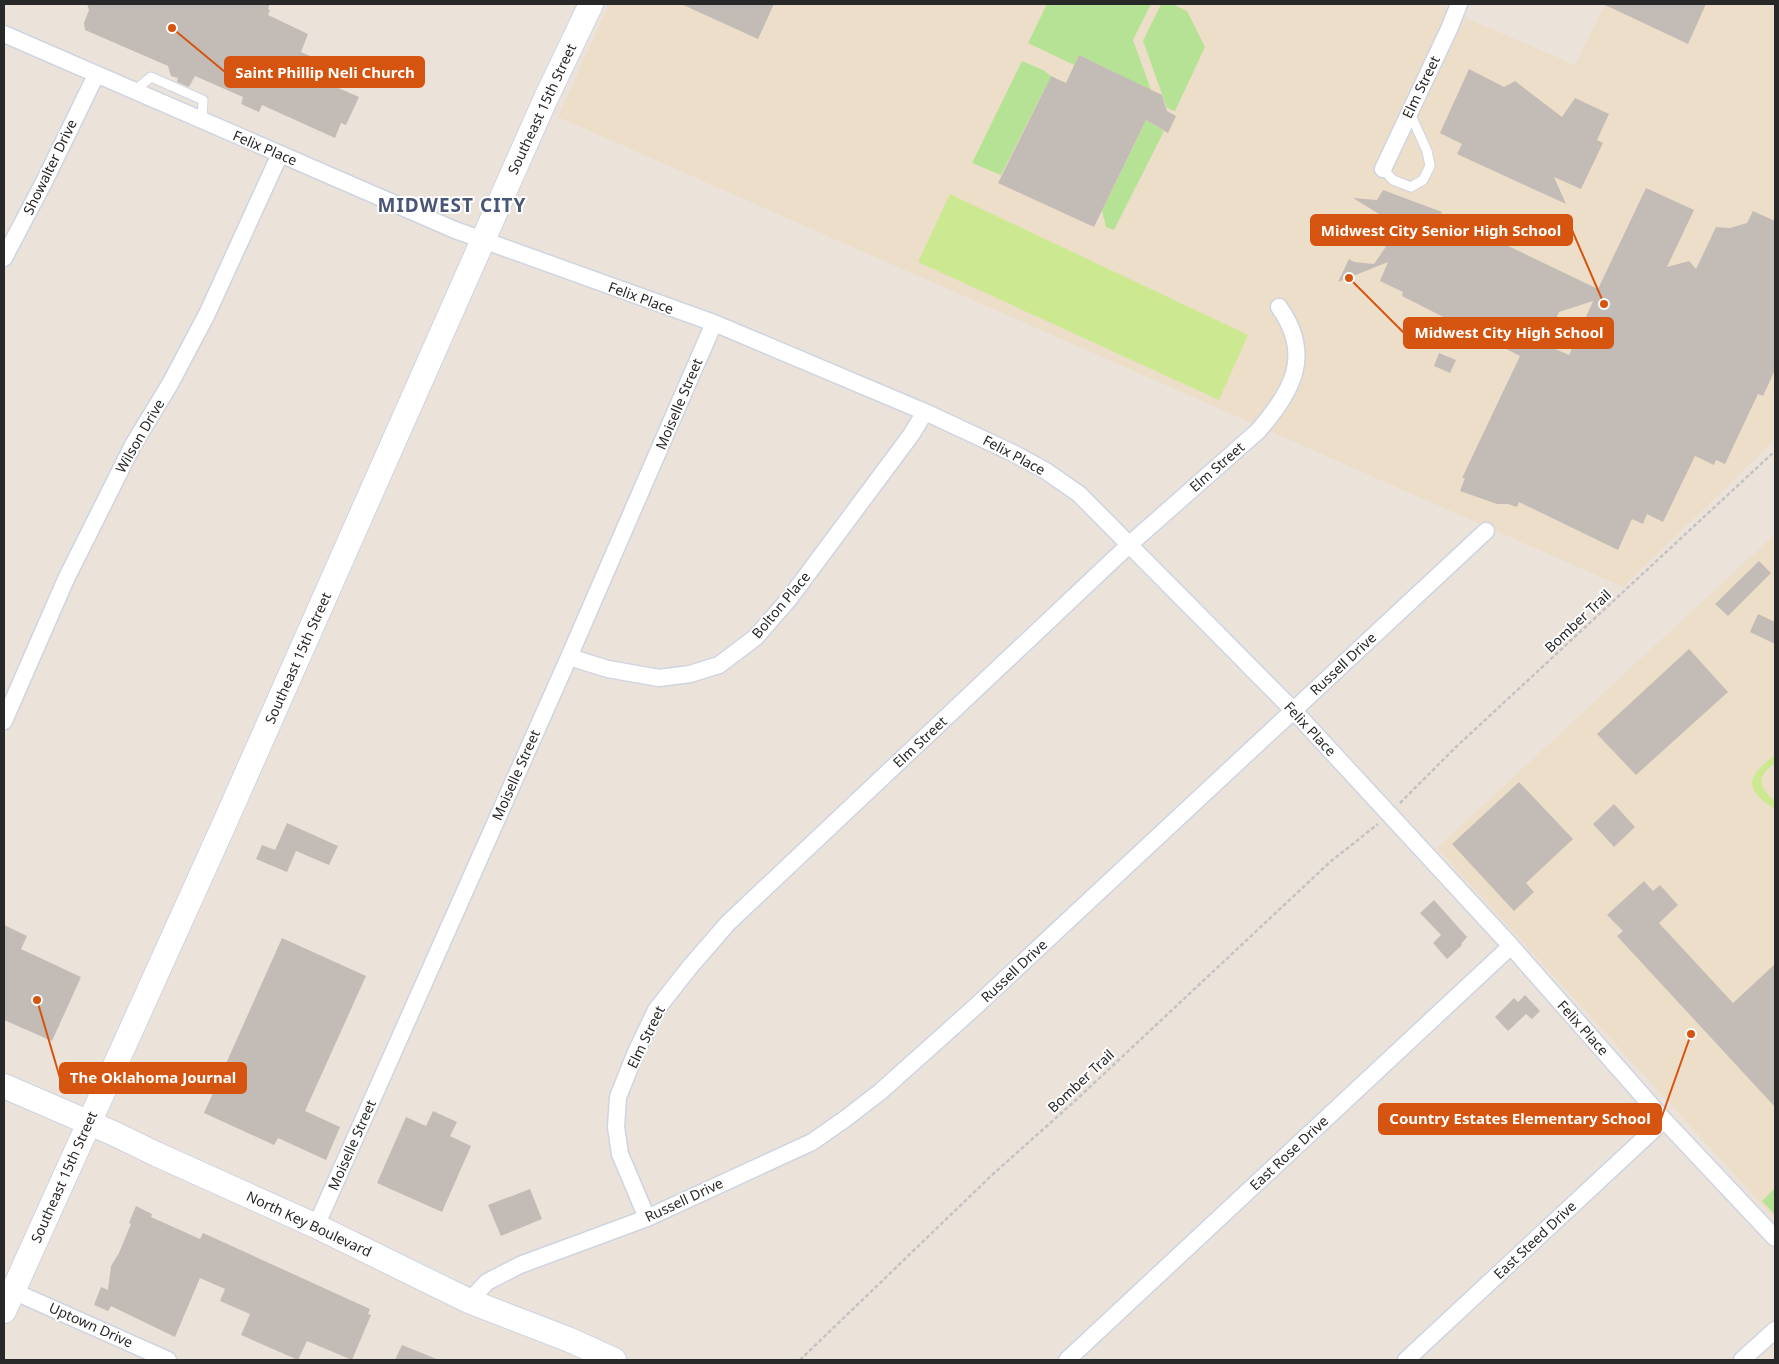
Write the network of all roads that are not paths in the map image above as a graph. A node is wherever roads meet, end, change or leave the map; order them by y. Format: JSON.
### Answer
{"nodes":[{"id":1,"x":591,"y":4,"type":"edge"},
{"id":2,"x":1459,"y":4,"type":"edge"},
{"id":3,"x":4,"y":34,"type":"edge"},
{"id":4,"x":96,"y":75,"type":"junction"},
{"id":5,"x":1409,"y":111,"type":"junction"},
{"id":6,"x":280,"y":154,"type":"junction"},
{"id":7,"x":1383,"y":169,"type":"joint"},
{"id":8,"x":482,"y":240,"type":"junction"},
{"id":9,"x":4,"y":258,"type":"edge"},
{"id":10,"x":1279,"y":307,"type":"dead end"},
{"id":11,"x":714,"y":324,"type":"junction"},
{"id":12,"x":925,"y":412,"type":"junction"},
{"id":13,"x":1486,"y":531,"type":"dead end"},
{"id":14,"x":1130,"y":544,"type":"junction"},
{"id":15,"x":569,"y":657,"type":"junction"},
{"id":16,"x":1294,"y":711,"type":"junction"},
{"id":17,"x":4,"y":721,"type":"edge"},
{"id":18,"x":1511,"y":946,"type":"junction"},
{"id":19,"x":4,"y":1086,"type":"edge"},
{"id":20,"x":1664,"y":1120,"type":"junction"},
{"id":21,"x":88,"y":1124,"type":"junction"},
{"id":22,"x":647,"y":1218,"type":"junction"},
{"id":23,"x":316,"y":1226,"type":"junction"},
{"id":24,"x":1775,"y":1238,"type":"edge"},
{"id":25,"x":8,"y":1301,"type":"edge"},
{"id":26,"x":469,"y":1301,"type":"junction"},
{"id":27,"x":1775,"y":1330,"type":"edge"},
{"id":28,"x":168,"y":1360,"type":"edge"},
{"id":29,"x":614,"y":1360,"type":"edge"},
{"id":30,"x":1067,"y":1360,"type":"edge"},
{"id":31,"x":1406,"y":1360,"type":"edge"},
{"id":32,"x":1742,"y":1360,"type":"edge"}],
"edges":[{"from":1,"to":8,"type":"main road","name":"Southeast 15th Street"},
{"from":2,"to":5,"type":"street","name":"Elm Street"},
{"from":3,"to":4,"type":"street","name":"Felix Place"},
{"from":4,"to":6,"type":"street","name":"Felix Place"},
{"from":4,"to":9,"type":"street","name":"Showalter Drive"},
{"from":5,"to":7,"type":"street","name":"Elm Street"},
{"from":5,"to":7,"type":"lane"},
{"from":6,"to":8,"type":"street","name":"Felix Place"},
{"from":6,"to":17,"type":"street","name":"Wilson Drive"},
{"from":8,"to":11,"type":"street","name":"Felix Place"},
{"from":8,"to":21,"type":"main road","name":"Southeast 15th Street"},
{"from":10,"to":14,"type":"street","name":"Elm Street"},
{"from":11,"to":12,"type":"street","name":"Felix Place"},
{"from":11,"to":15,"type":"street","name":"Moiselle Street"},
{"from":12,"to":14,"type":"street","name":"Felix Place"},
{"from":12,"to":15,"type":"street","name":"Bolton Place"},
{"from":13,"to":16,"type":"street","name":"Russell Drive"},
{"from":14,"to":16,"type":"street","name":"Felix Place"},
{"from":14,"to":22,"type":"street","name":"Elm Street"},
{"from":15,"to":23,"type":"street","name":"Moiselle Street"},
{"from":16,"to":18,"type":"street","name":"Felix Place"},
{"from":16,"to":22,"type":"street","name":"Russell Drive"},
{"from":18,"to":20,"type":"street","name":"Felix Place"},
{"from":18,"to":30,"type":"street","name":"East Rose Drive"},
{"from":19,"to":21,"type":"main road","name":"North Key Boulevard"},
{"from":20,"to":24,"type":"street","name":"Felix Place"},
{"from":20,"to":31,"type":"street","name":"East Steed Drive"},
{"from":21,"to":23,"type":"main road","name":"North Key Boulevard"},
{"from":21,"to":25,"type":"main road","name":"Southeast 15th Street"},
{"from":22,"to":26,"type":"street","name":"Russell Drive"},
{"from":23,"to":26,"type":"main road","name":"North Key Boulevard"},
{"from":25,"to":28,"type":"street","name":"Uptown Drive"},
{"from":26,"to":29,"type":"main road","name":"North Key Boulevard"},
{"from":27,"to":32,"type":"street"}]}
